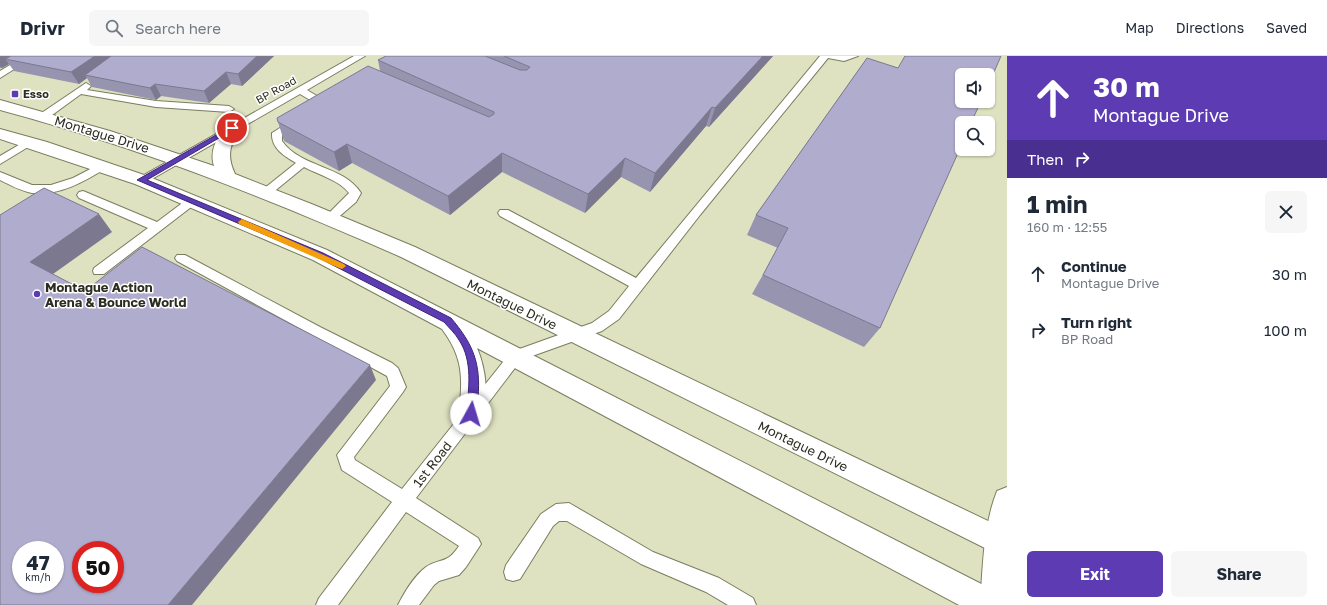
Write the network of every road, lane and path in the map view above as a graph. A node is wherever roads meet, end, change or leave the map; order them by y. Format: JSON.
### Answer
{"nodes":[{"id":1,"x":31,"y":56,"type":"edge"},
{"id":2,"x":362,"y":56,"type":"edge"},
{"id":3,"x":825,"y":56,"type":"edge"},
{"id":4,"x":831,"y":56,"type":"edge"},
{"id":5,"x":854,"y":56,"type":"edge"},
{"id":6,"x":343,"y":66,"type":"junction"},
{"id":7,"x":358,"y":73,"type":"edge"},
{"id":8,"x":0,"y":75,"type":"edge"},
{"id":9,"x":91,"y":82,"type":"edge"},
{"id":10,"x":300,"y":90,"type":"junction"},
{"id":11,"x":79,"y":91,"type":"junction"},
{"id":12,"x":0,"y":105,"type":"edge"},
{"id":13,"x":229,"y":109,"type":"dead end"},
{"id":14,"x":44,"y":116,"type":"junction"},
{"id":15,"x":232,"y":128,"type":"junction"},
{"id":16,"x":0,"y":134,"type":"edge"},
{"id":17,"x":29,"y":142,"type":"junction"},
{"id":18,"x":178,"y":159,"type":"junction"},
{"id":19,"x":0,"y":161,"type":"edge"},
{"id":20,"x":303,"y":163,"type":"junction"},
{"id":21,"x":102,"y":166,"type":"junction"},
{"id":22,"x":0,"y":176,"type":"edge"},
{"id":23,"x":227,"y":176,"type":"junction"},
{"id":24,"x":141,"y":180,"type":"junction"},
{"id":25,"x":266,"y":191,"type":"junction"},
{"id":26,"x":83,"y":195,"type":"dead end"},
{"id":27,"x":192,"y":201,"type":"junction"},
{"id":28,"x":504,"y":213,"type":"dead end"},
{"id":29,"x":330,"y":218,"type":"junction"},
{"id":30,"x":157,"y":227,"type":"junction"},
{"id":31,"x":181,"y":258,"type":"dead end"},
{"id":32,"x":99,"y":271,"type":"dead end"},
{"id":33,"x":638,"y":285,"type":"junction"},
{"id":34,"x":448,"y":320,"type":"junction"},
{"id":35,"x":576,"y":335,"type":"junction"},
{"id":36,"x":516,"y":356,"type":"junction"},
{"id":37,"x":471,"y":414,"type":"junction"},
{"id":38,"x":404,"y":500,"type":"junction"},
{"id":39,"x":1007,"y":500,"type":"edge"},
{"id":40,"x":1003,"y":543,"type":"edge"},
{"id":41,"x":513,"y":572,"type":"dead end"},
{"id":42,"x":326,"y":605,"type":"edge"},
{"id":43,"x":408,"y":605,"type":"edge"},
{"id":44,"x":746,"y":605,"type":"edge"},
{"id":45,"x":990,"y":605,"type":"edge"},
{"id":46,"x":995,"y":605,"type":"edge"}],
"edges":[{"from":1,"to":8,"type":"lane"},
{"from":2,"to":6,"type":"lane","name":"BP Road"},
{"from":3,"to":33,"type":"lane"},
{"from":4,"to":5,"type":"lane"},
{"from":6,"to":7,"type":"lane"},
{"from":6,"to":10,"type":"lane","name":"BP Road"},
{"from":9,"to":11,"type":"lane"},
{"from":10,"to":15,"type":"lane","name":"BP Road"},
{"from":10,"to":20,"type":"lane"},
{"from":11,"to":13,"type":"lane"},
{"from":11,"to":14,"type":"lane"},
{"from":12,"to":14,"type":"main road","name":"Montague Drive"},
{"from":14,"to":18,"type":"main road","name":"Montague Drive"},
{"from":15,"to":18,"type":"lane","name":"BP Road"},
{"from":15,"to":23,"type":"main road"},
{"from":16,"to":17,"type":"main road"},
{"from":17,"to":19,"type":"lane"},
{"from":17,"to":21,"type":"main road"},
{"from":18,"to":23,"type":"main road","name":"Montague Drive"},
{"from":18,"to":24,"type":"lane","name":"BP Road"},
{"from":20,"to":25,"type":"lane"},
{"from":20,"to":29,"type":"lane"},
{"from":21,"to":22,"type":"lane"},
{"from":21,"to":24,"type":"main road"},
{"from":23,"to":25,"type":"main road","name":"Montague Drive"},
{"from":24,"to":27,"type":"main road"},
{"from":25,"to":29,"type":"main road","name":"Montague Drive"},
{"from":26,"to":30,"type":"lane"},
{"from":27,"to":30,"type":"lane"},
{"from":27,"to":34,"type":"main road"},
{"from":28,"to":33,"type":"lane"},
{"from":29,"to":35,"type":"main road","name":"Montague Drive"},
{"from":30,"to":32,"type":"lane"},
{"from":31,"to":38,"type":"lane"},
{"from":33,"to":35,"type":"lane"},
{"from":34,"to":36,"type":"main road"},
{"from":34,"to":37,"type":"main road"},
{"from":35,"to":36,"type":"lane"},
{"from":35,"to":40,"type":"main road","name":"Montague Drive"},
{"from":36,"to":37,"type":"lane","name":"1st Road"},
{"from":36,"to":45,"type":"main road"},
{"from":37,"to":38,"type":"lane","name":"1st Road"},
{"from":38,"to":42,"type":"lane","name":"1st Road"},
{"from":38,"to":43,"type":"lane"},
{"from":39,"to":40,"type":"main road"},
{"from":40,"to":46,"type":"main road"},
{"from":41,"to":44,"type":"lane"}]}
